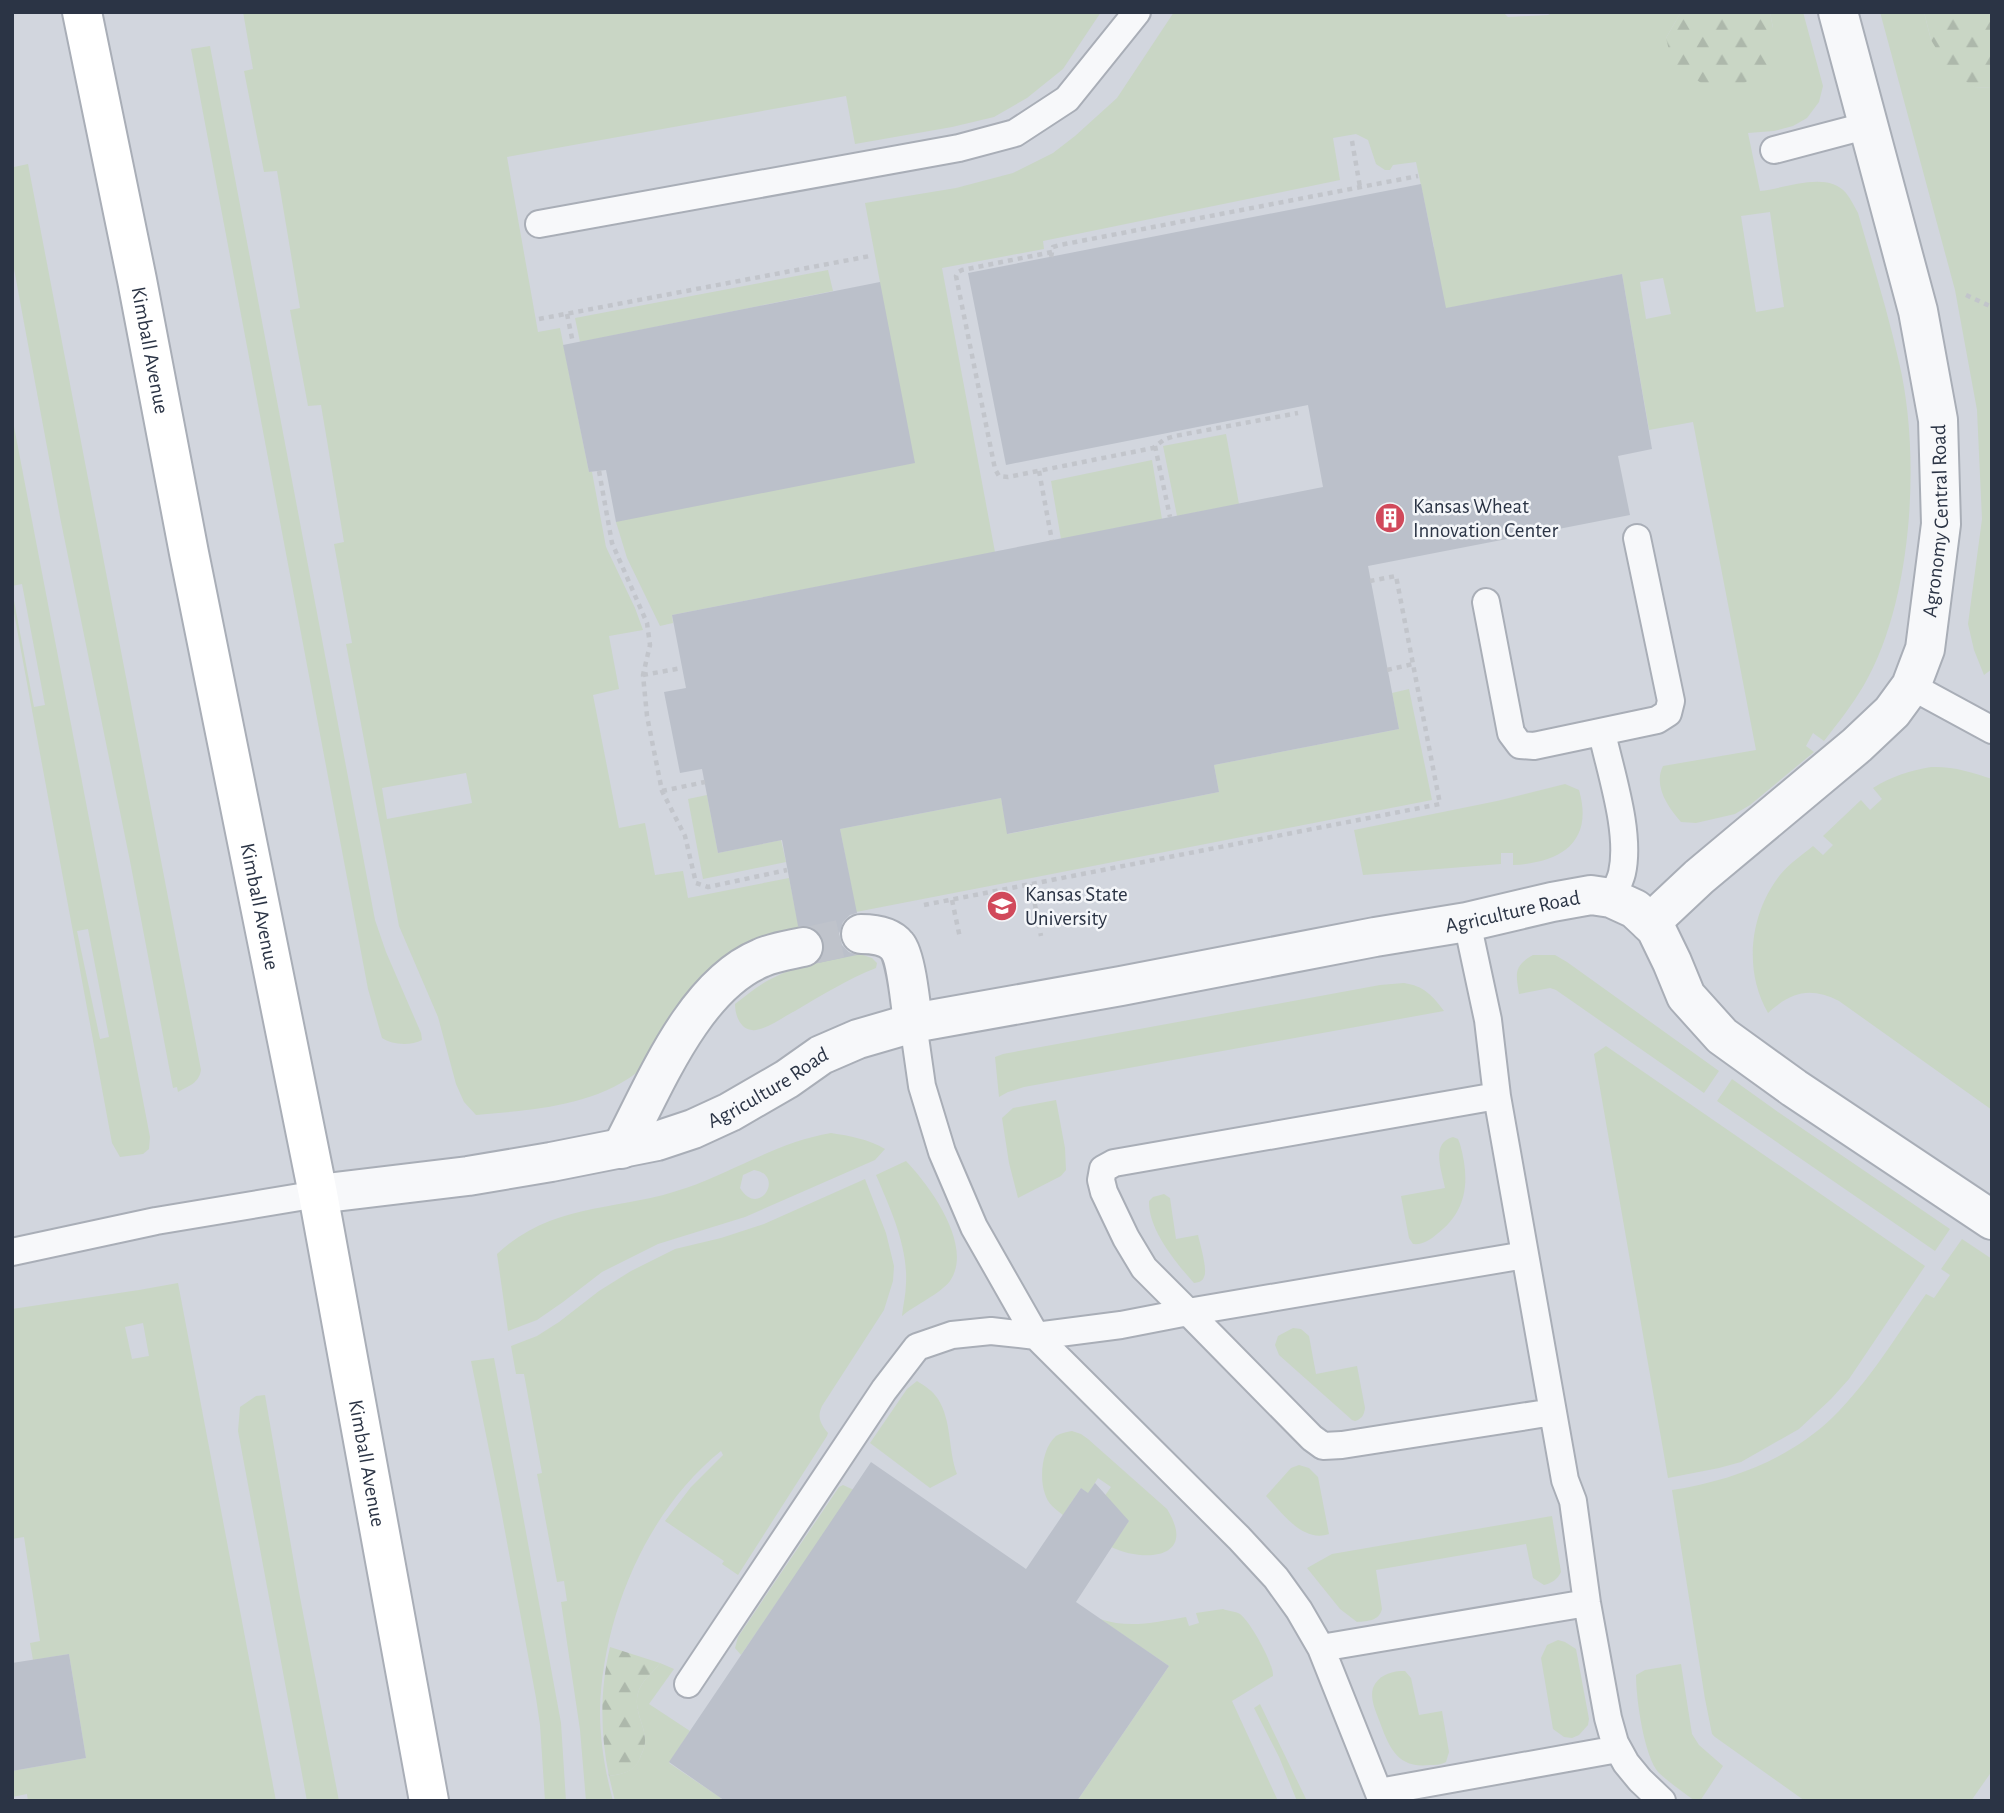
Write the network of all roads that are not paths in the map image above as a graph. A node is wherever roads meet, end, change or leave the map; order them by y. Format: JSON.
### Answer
{"nodes":[{"id":1,"x":82,"y":12,"type":"edge"},
{"id":2,"x":1137,"y":12,"type":"edge"},
{"id":3,"x":1838,"y":12,"type":"edge"},
{"id":4,"x":1869,"y":125,"type":"junction"},
{"id":5,"x":1774,"y":150,"type":"dead end"},
{"id":6,"x":539,"y":224,"type":"dead end"},
{"id":7,"x":1637,"y":538,"type":"dead end"},
{"id":8,"x":1486,"y":602,"type":"dead end"},
{"id":9,"x":1911,"y":686,"type":"junction"},
{"id":10,"x":1992,"y":730,"type":"edge"},
{"id":11,"x":1602,"y":733,"type":"junction"},
{"id":12,"x":1611,"y":898,"type":"junction"},
{"id":13,"x":1467,"y":922,"type":"junction"},
{"id":14,"x":1650,"y":923,"type":"junction"},
{"id":15,"x":861,"y":934,"type":"tunnel mouth"},
{"id":16,"x":803,"y":947,"type":"tunnel mouth"},
{"id":17,"x":913,"y":1023,"type":"junction"},
{"id":18,"x":1497,"y":1096,"type":"junction"},
{"id":19,"x":621,"y":1149,"type":"junction"},
{"id":20,"x":318,"y":1194,"type":"junction"},
{"id":21,"x":1992,"y":1220,"type":"edge"},
{"id":22,"x":12,"y":1252,"type":"edge"},
{"id":23,"x":1525,"y":1255,"type":"junction"},
{"id":24,"x":1188,"y":1312,"type":"junction"},
{"id":25,"x":1037,"y":1336,"type":"junction"},
{"id":26,"x":1553,"y":1412,"type":"junction"},
{"id":27,"x":1587,"y":1603,"type":"junction"},
{"id":28,"x":1321,"y":1648,"type":"junction"},
{"id":29,"x":688,"y":1684,"type":"dead end"},
{"id":30,"x":1618,"y":1749,"type":"junction"},
{"id":31,"x":1380,"y":1797,"type":"edge"},
{"id":32,"x":429,"y":1801,"type":"edge"},
{"id":33,"x":1662,"y":1801,"type":"edge"}],
"edges":[{"from":1,"to":20,"type":"main road","name":"Kimball Avenue"},
{"from":2,"to":6,"type":"lane"},
{"from":3,"to":4,"type":"street","name":"Agronomy Central Road"},
{"from":4,"to":5,"type":"lane"},
{"from":4,"to":9,"type":"street","name":"Agronomy Central Road"},
{"from":7,"to":11,"type":"lane"},
{"from":8,"to":11,"type":"lane"},
{"from":9,"to":10,"type":"lane"},
{"from":9,"to":14,"type":"street","name":"Agronomy Central Road"},
{"from":11,"to":12,"type":"lane"},
{"from":12,"to":13,"type":"street","name":"Agriculture Road"},
{"from":12,"to":14,"type":"street","name":"Agriculture Road"},
{"from":13,"to":17,"type":"street","name":"Agriculture Road"},
{"from":13,"to":18,"type":"lane"},
{"from":14,"to":21,"type":"street","name":"Agriculture Road"},
{"from":15,"to":17,"type":"street"},
{"from":16,"to":19,"type":"street"},
{"from":17,"to":19,"type":"street","name":"Agriculture Road"},
{"from":17,"to":25,"type":"lane"},
{"from":18,"to":23,"type":"lane"},
{"from":18,"to":24,"type":"lane"},
{"from":19,"to":20,"type":"street","name":"Agriculture Road"},
{"from":20,"to":22,"type":"lane"},
{"from":20,"to":32,"type":"main road","name":"Kimball Avenue"},
{"from":23,"to":24,"type":"lane"},
{"from":23,"to":26,"type":"lane"},
{"from":24,"to":25,"type":"lane"},
{"from":24,"to":26,"type":"lane"},
{"from":25,"to":28,"type":"lane"},
{"from":25,"to":29,"type":"lane"},
{"from":26,"to":27,"type":"lane"},
{"from":27,"to":28,"type":"lane"},
{"from":27,"to":30,"type":"lane"},
{"from":28,"to":31,"type":"lane"},
{"from":30,"to":31,"type":"lane"},
{"from":30,"to":33,"type":"lane"}]}
